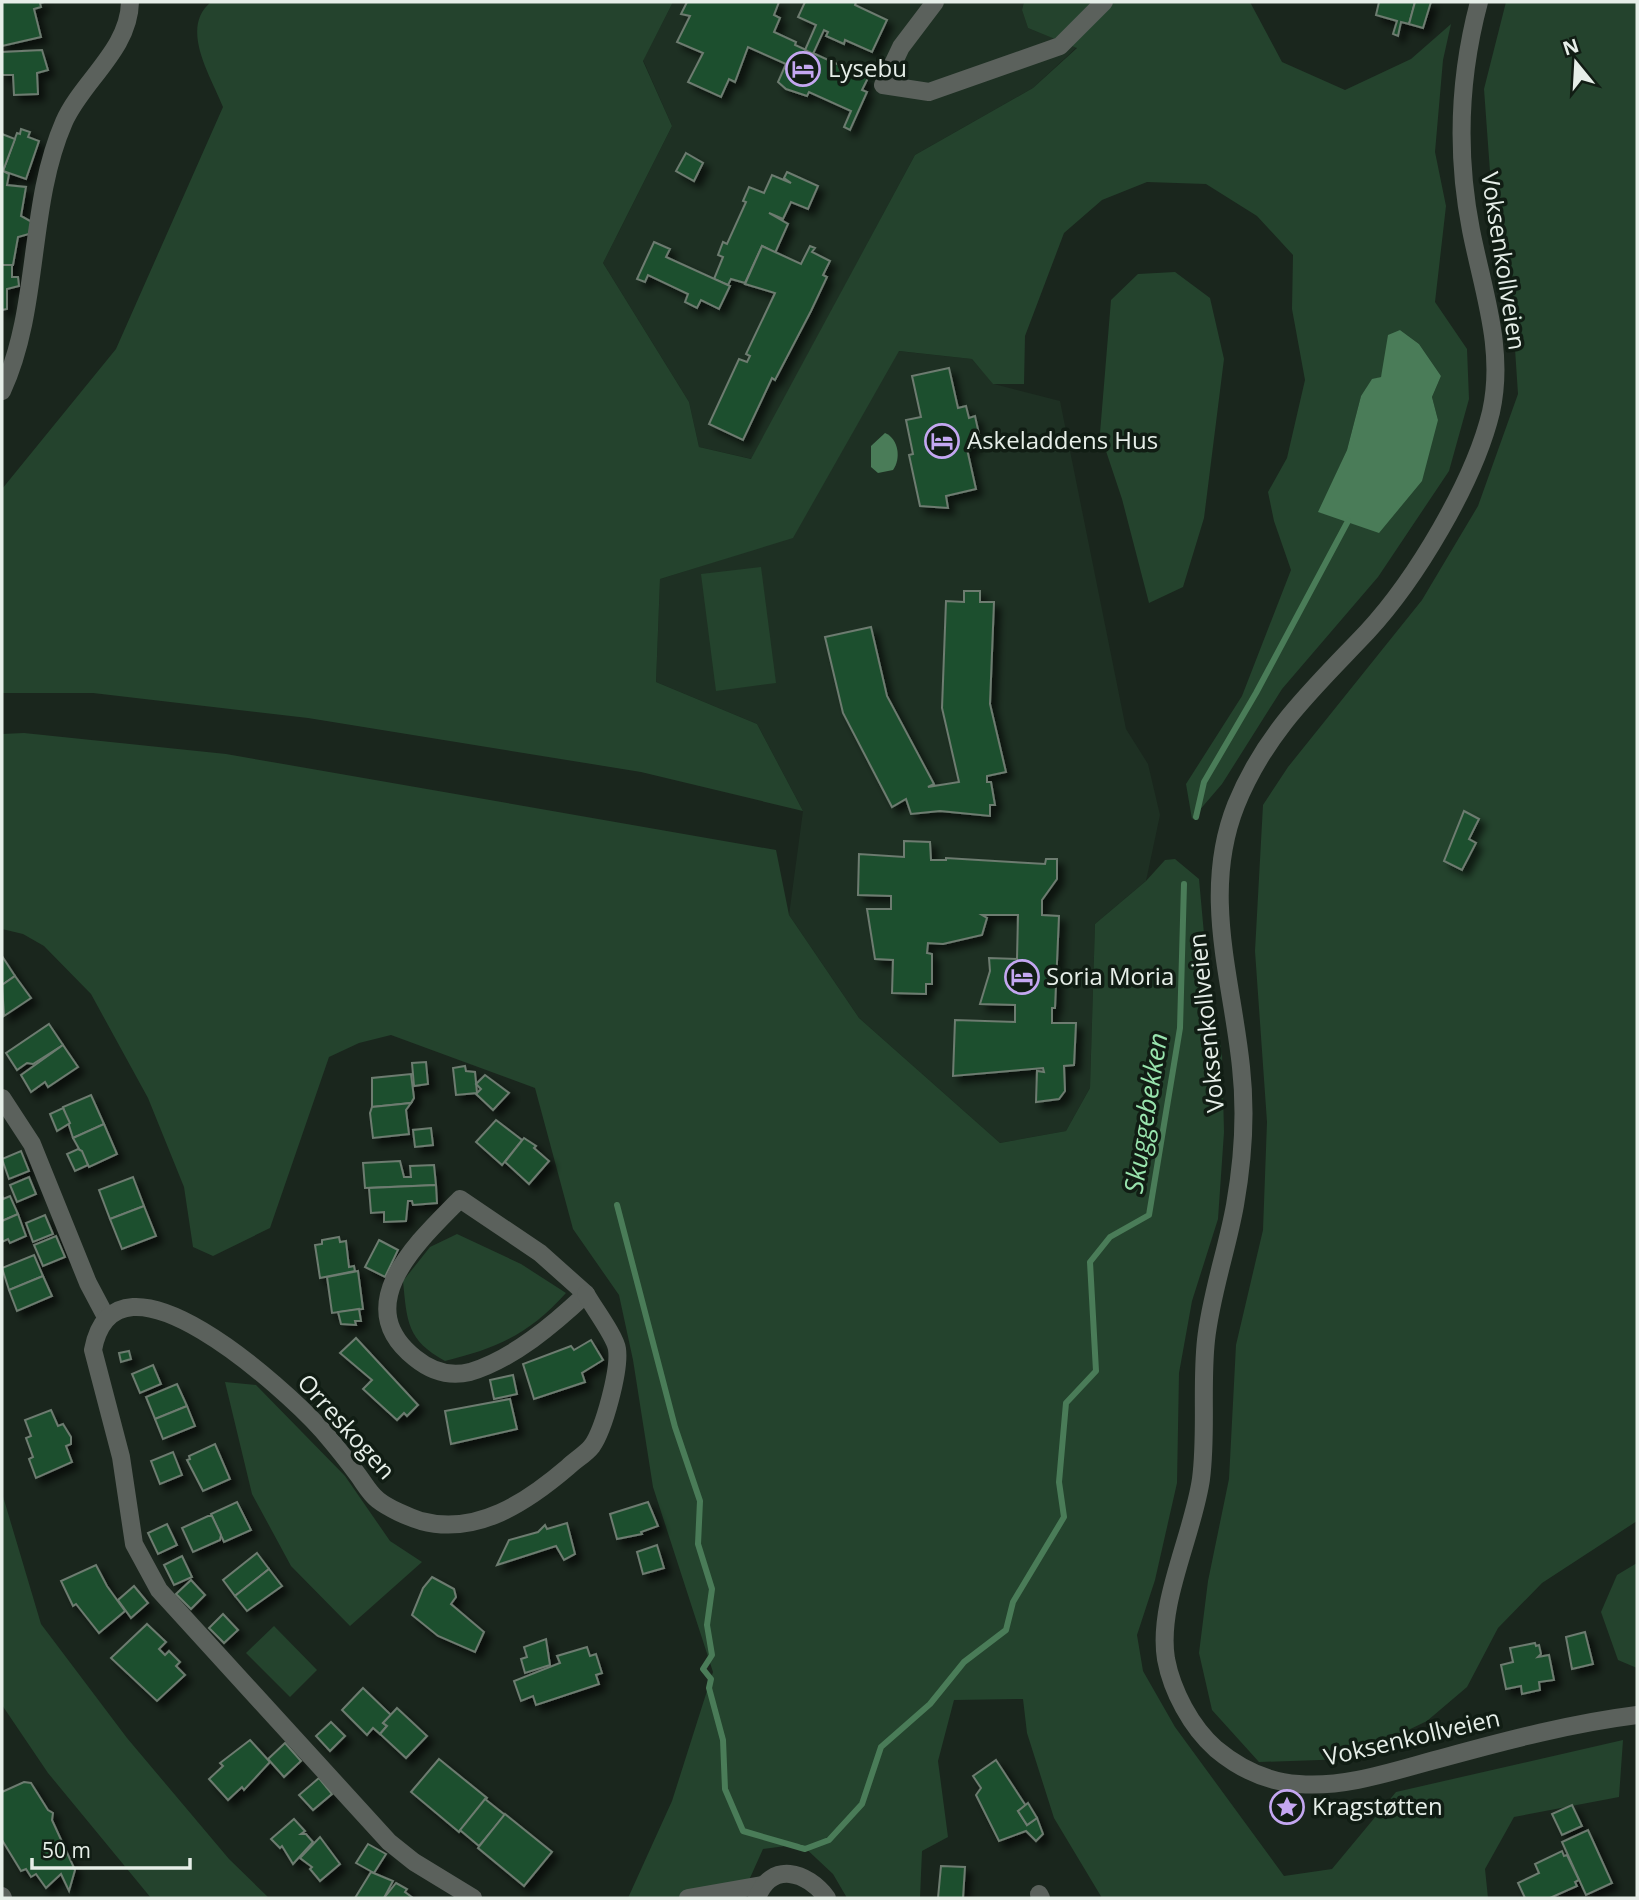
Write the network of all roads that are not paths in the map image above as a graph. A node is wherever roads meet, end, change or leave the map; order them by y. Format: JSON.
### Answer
{"nodes":[{"id":1,"x":130,"y":2,"type":"edge"},
{"id":2,"x":935,"y":2,"type":"edge"},
{"id":3,"x":1104,"y":2,"type":"edge"},
{"id":4,"x":1479,"y":2,"type":"edge"},
{"id":5,"x":2,"y":391,"type":"edge"},
{"id":6,"x":2,"y":1098,"type":"edge"},
{"id":7,"x":586,"y":1294,"type":"junction"},
{"id":8,"x":106,"y":1317,"type":"junction"},
{"id":9,"x":1637,"y":1715,"type":"edge"},
{"id":10,"x":759,"y":1892,"type":"edge"},
{"id":11,"x":473,"y":1898,"type":"edge"},
{"id":12,"x":688,"y":1898,"type":"edge"},
{"id":13,"x":827,"y":1898,"type":"edge"}],
"edges":[{"from":1,"to":5,"type":"street"},
{"from":2,"to":3,"type":"street"},
{"from":4,"to":9,"type":"street","name":"Voksenkollveien"},
{"from":6,"to":8,"type":"street"},
{"from":7,"to":7,"type":"street","name":"Orreskogen"},
{"from":7,"to":8,"type":"street","name":"Orreskogen"},
{"from":8,"to":11,"type":"street"},
{"from":10,"to":12,"type":"street"},
{"from":10,"to":13,"type":"street"}]}
